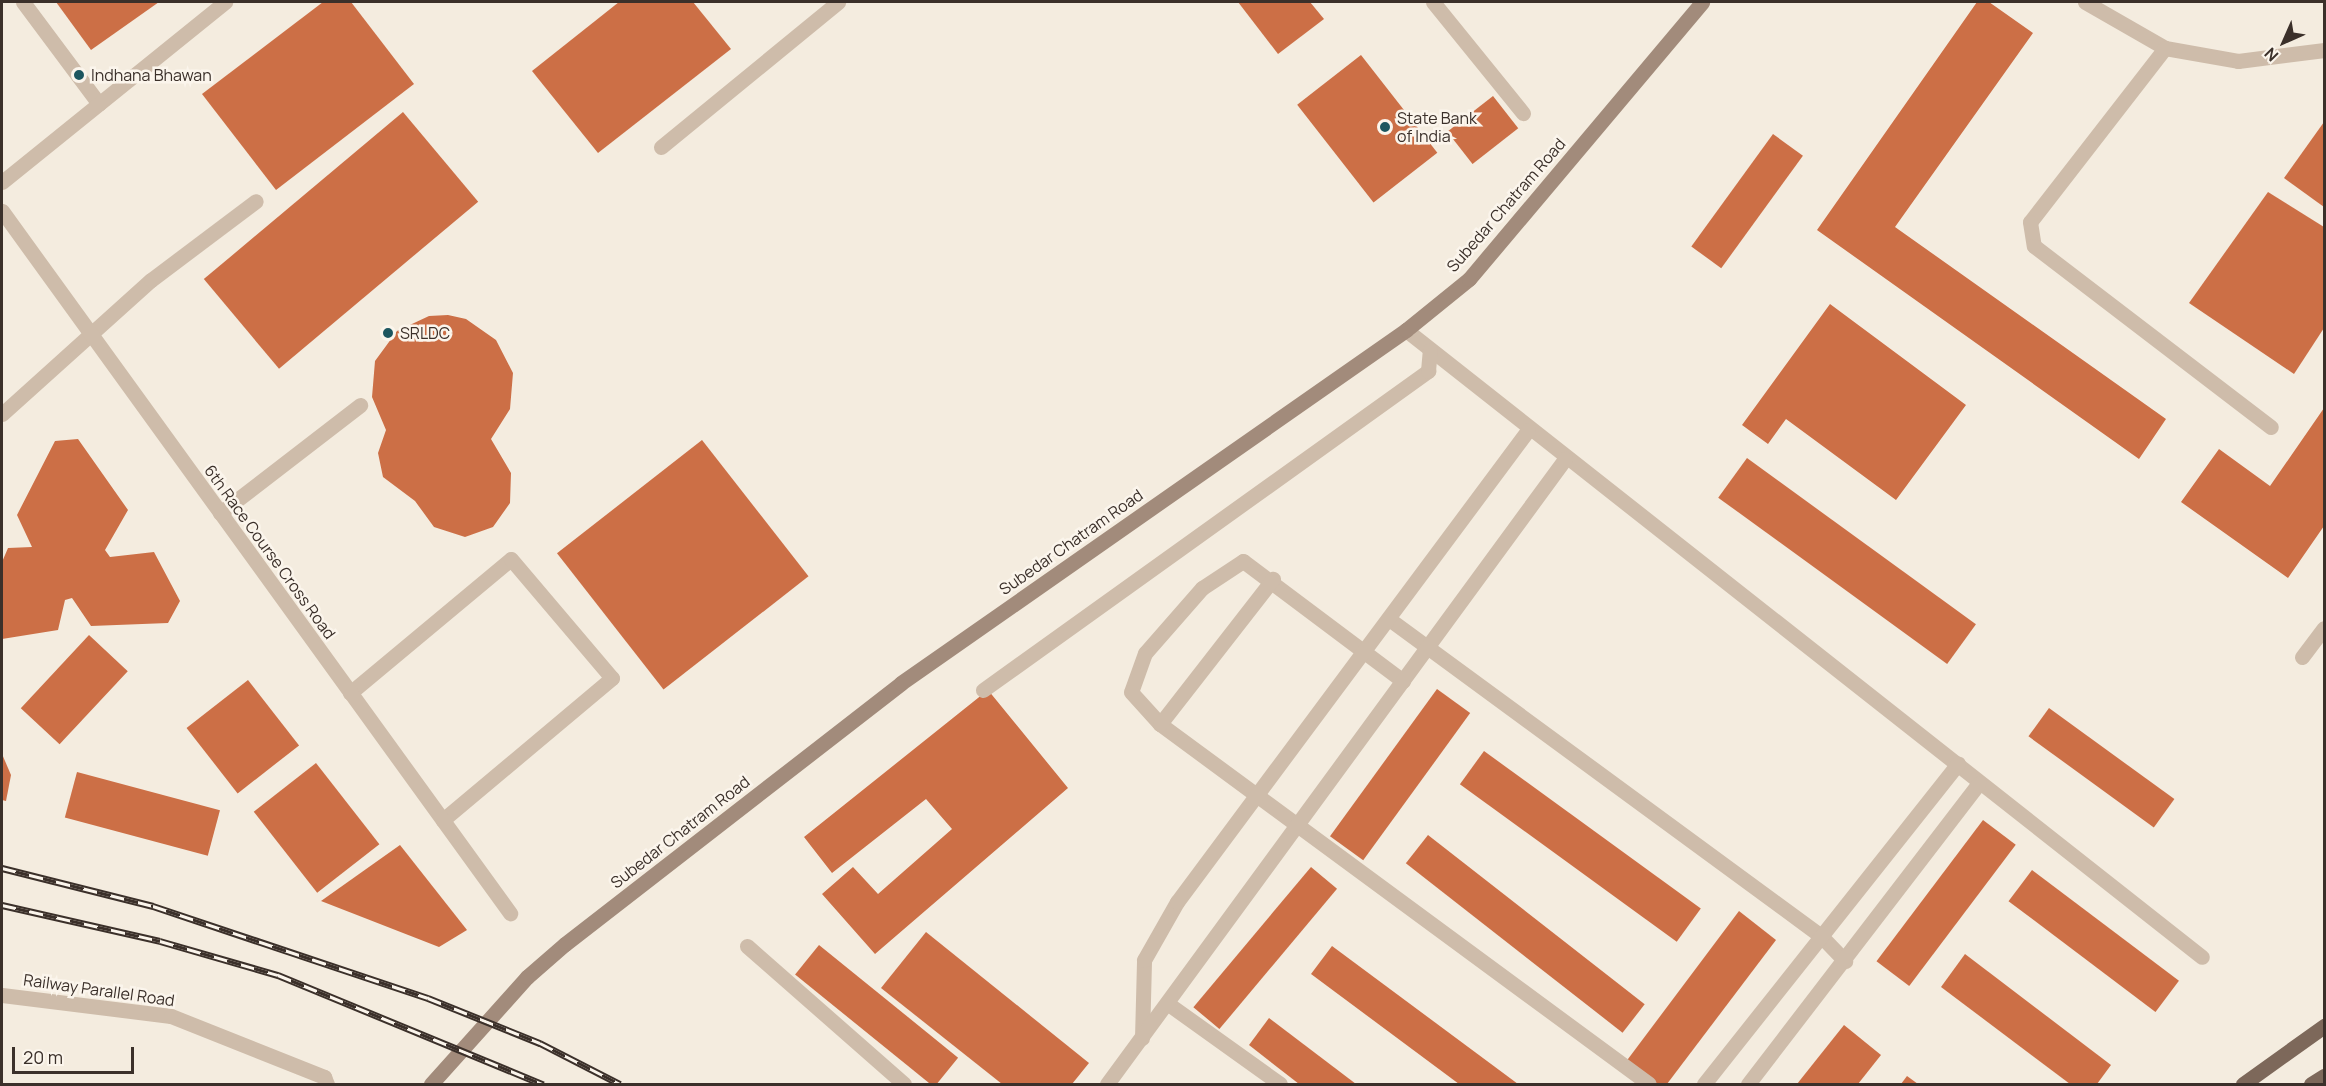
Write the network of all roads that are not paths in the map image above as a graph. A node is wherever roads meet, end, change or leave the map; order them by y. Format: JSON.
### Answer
{"nodes":[{"id":1,"x":23,"y":2,"type":"edge"},
{"id":2,"x":225,"y":2,"type":"edge"},
{"id":3,"x":838,"y":2,"type":"edge"},
{"id":4,"x":1432,"y":2,"type":"edge"},
{"id":5,"x":1702,"y":2,"type":"edge"},
{"id":6,"x":2085,"y":2,"type":"edge"},
{"id":7,"x":2165,"y":48,"type":"junction"},
{"id":8,"x":2325,"y":50,"type":"edge"},
{"id":9,"x":99,"y":104,"type":"junction"},
{"id":10,"x":1523,"y":113,"type":"dead end"},
{"id":11,"x":661,"y":147,"type":"dead end"},
{"id":12,"x":2,"y":182,"type":"edge"},
{"id":13,"x":256,"y":201,"type":"dead end"},
{"id":14,"x":2,"y":211,"type":"edge"},
{"id":15,"x":1406,"y":330,"type":"junction"},
{"id":16,"x":89,"y":333,"type":"junction"},
{"id":17,"x":1430,"y":350,"type":"junction"},
{"id":18,"x":360,"y":405,"type":"dead end"},
{"id":19,"x":2,"y":414,"type":"edge"},
{"id":20,"x":2271,"y":427,"type":"dead end"},
{"id":21,"x":1528,"y":430,"type":"junction"},
{"id":22,"x":1565,"y":459,"type":"junction"},
{"id":23,"x":220,"y":513,"type":"junction"},
{"id":24,"x":1273,"y":579,"type":"junction"},
{"id":25,"x":1389,"y":619,"type":"junction"},
{"id":26,"x":2325,"y":628,"type":"edge"},
{"id":27,"x":1427,"y":648,"type":"junction"},
{"id":28,"x":1364,"y":651,"type":"junction"},
{"id":29,"x":2302,"y":657,"type":"dead end"},
{"id":30,"x":1403,"y":681,"type":"junction"},
{"id":31,"x":983,"y":690,"type":"dead end"},
{"id":32,"x":350,"y":693,"type":"junction"},
{"id":33,"x":1160,"y":724,"type":"junction"},
{"id":34,"x":1958,"y":764,"type":"junction"},
{"id":35,"x":1979,"y":783,"type":"junction"},
{"id":36,"x":1258,"y":793,"type":"junction"},
{"id":37,"x":443,"y":820,"type":"junction"},
{"id":38,"x":1298,"y":824,"type":"junction"},
{"id":39,"x":510,"y":913,"type":"dead end"},
{"id":40,"x":1821,"y":936,"type":"junction"},
{"id":41,"x":747,"y":946,"type":"dead end"},
{"id":42,"x":2202,"y":957,"type":"dead end"},
{"id":43,"x":1845,"y":961,"type":"junction"},
{"id":44,"x":2,"y":995,"type":"edge"},
{"id":45,"x":1167,"y":1003,"type":"junction"},
{"id":46,"x":2325,"y":1026,"type":"edge"},
{"id":47,"x":1142,"y":1038,"type":"junction"},
{"id":48,"x":2325,"y":1076,"type":"edge"},
{"id":49,"x":326,"y":1081,"type":"edge"},
{"id":50,"x":431,"y":1084,"type":"edge"},
{"id":51,"x":904,"y":1084,"type":"edge"},
{"id":52,"x":1107,"y":1084,"type":"edge"},
{"id":53,"x":1280,"y":1084,"type":"edge"},
{"id":54,"x":1649,"y":1084,"type":"edge"},
{"id":55,"x":1704,"y":1084,"type":"edge"},
{"id":56,"x":1748,"y":1084,"type":"edge"},
{"id":57,"x":2243,"y":1084,"type":"edge"},
{"id":58,"x":2312,"y":1084,"type":"edge"}],
"edges":[{"from":1,"to":9,"type":"street"},
{"from":2,"to":9,"type":"street"},
{"from":3,"to":11,"type":"street"},
{"from":4,"to":10,"type":"street"},
{"from":5,"to":15,"type":"main road","name":"Subedar Chatram Road"},
{"from":6,"to":7,"type":"street"},
{"from":7,"to":8,"type":"street"},
{"from":7,"to":20,"type":"street"},
{"from":9,"to":12,"type":"street"},
{"from":13,"to":16,"type":"street"},
{"from":14,"to":16,"type":"street","name":"6th Race Course Cross Road"},
{"from":15,"to":17,"type":"street"},
{"from":15,"to":50,"type":"main road","name":"Subedar Chatram Road"},
{"from":16,"to":19,"type":"street"},
{"from":16,"to":23,"type":"street","name":"6th Race Course Cross Road"},
{"from":17,"to":21,"type":"street"},
{"from":17,"to":31,"type":"street"},
{"from":18,"to":23,"type":"street"},
{"from":21,"to":22,"type":"street"},
{"from":21,"to":25,"type":"street"},
{"from":22,"to":27,"type":"street"},
{"from":22,"to":34,"type":"street"},
{"from":23,"to":32,"type":"street","name":"6th Race Course Cross Road"},
{"from":24,"to":28,"type":"street"},
{"from":24,"to":33,"type":"street"},
{"from":24,"to":33,"type":"street"},
{"from":25,"to":27,"type":"street"},
{"from":25,"to":28,"type":"street"},
{"from":26,"to":29,"type":"street"},
{"from":27,"to":30,"type":"street"},
{"from":27,"to":40,"type":"street"},
{"from":28,"to":30,"type":"street"},
{"from":28,"to":36,"type":"street"},
{"from":30,"to":38,"type":"street"},
{"from":32,"to":37,"type":"street","name":"6th Race Course Cross Road"},
{"from":32,"to":37,"type":"street"},
{"from":33,"to":36,"type":"street"},
{"from":34,"to":35,"type":"street"},
{"from":34,"to":40,"type":"street"},
{"from":35,"to":42,"type":"street"},
{"from":35,"to":43,"type":"street"},
{"from":36,"to":38,"type":"street"},
{"from":36,"to":47,"type":"street"},
{"from":37,"to":39,"type":"street","name":"6th Race Course Cross Road"},
{"from":38,"to":45,"type":"street"},
{"from":38,"to":54,"type":"street"},
{"from":40,"to":43,"type":"street"},
{"from":40,"to":55,"type":"street"},
{"from":41,"to":51,"type":"street"},
{"from":43,"to":56,"type":"street"},
{"from":44,"to":49,"type":"street","name":"Railway Parallel Road"},
{"from":45,"to":47,"type":"street"},
{"from":45,"to":53,"type":"street"},
{"from":46,"to":57,"type":"main road"},
{"from":47,"to":52,"type":"street"},
{"from":48,"to":58,"type":"main road"}]}
